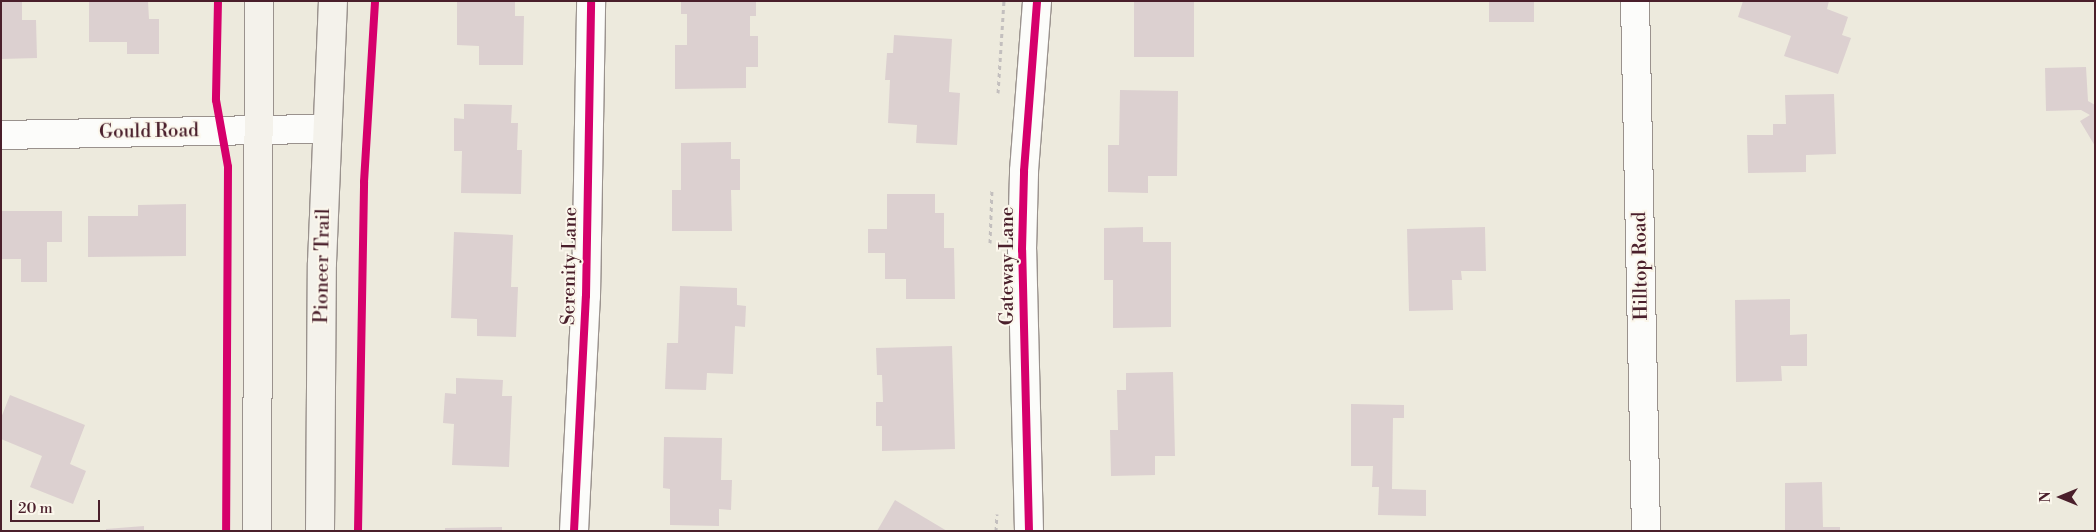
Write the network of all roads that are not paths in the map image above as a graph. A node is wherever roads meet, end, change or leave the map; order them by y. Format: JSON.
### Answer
{"nodes":[{"id":1,"x":259,"y":1,"type":"edge"},
{"id":2,"x":333,"y":1,"type":"edge"},
{"id":3,"x":591,"y":1,"type":"edge"},
{"id":4,"x":1037,"y":1,"type":"edge"},
{"id":5,"x":1635,"y":1,"type":"edge"},
{"id":6,"x":327,"y":129,"type":"junction"},
{"id":7,"x":257,"y":130,"type":"junction"},
{"id":8,"x":1,"y":135,"type":"edge"},
{"id":9,"x":257,"y":531,"type":"edge"},
{"id":10,"x":320,"y":531,"type":"edge"},
{"id":11,"x":574,"y":531,"type":"edge"},
{"id":12,"x":1029,"y":531,"type":"edge"},
{"id":13,"x":1646,"y":531,"type":"edge"}],
"edges":[{"from":1,"to":7,"type":"main road"},
{"from":2,"to":6,"type":"main road","name":"Pioneer Trail"},
{"from":3,"to":11,"type":"street","name":"Serenity Lane"},
{"from":4,"to":12,"type":"street","name":"Gateway Lane"},
{"from":5,"to":13,"type":"street","name":"Hilltop Road"},
{"from":6,"to":7,"type":"street","name":"Gould Road"},
{"from":6,"to":10,"type":"main road","name":"Pioneer Trail"},
{"from":7,"to":8,"type":"street","name":"Gould Road"},
{"from":7,"to":9,"type":"main road"}]}
